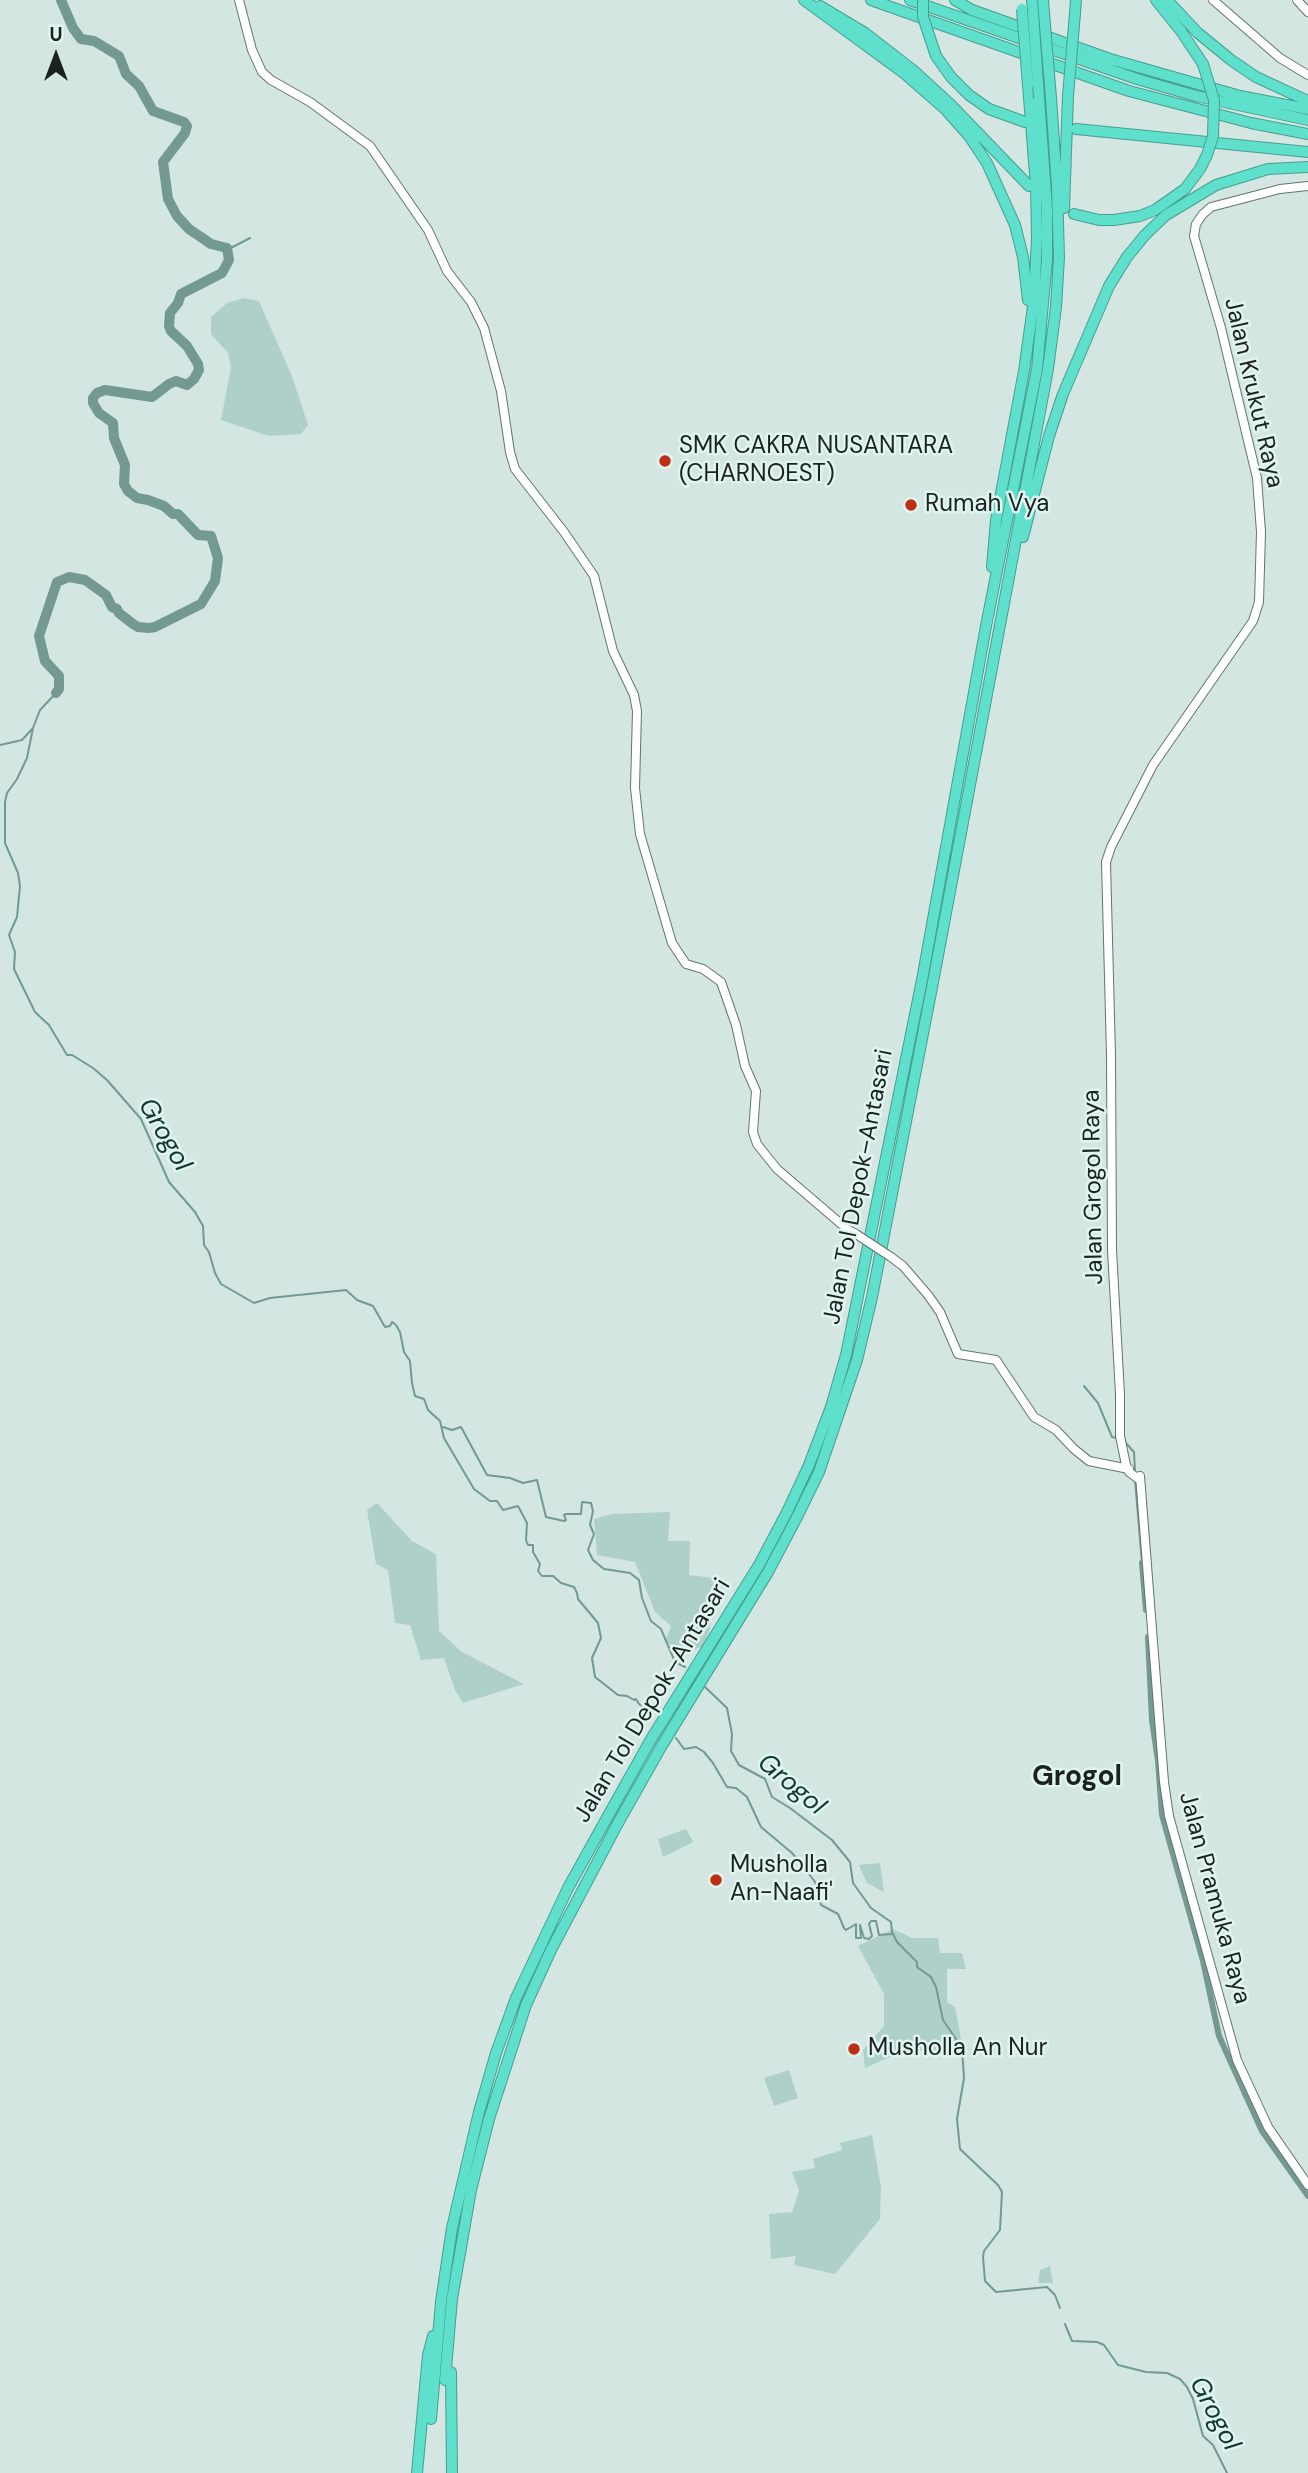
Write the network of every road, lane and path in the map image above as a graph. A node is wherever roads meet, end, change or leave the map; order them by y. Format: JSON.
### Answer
{"nodes":[{"id":1,"x":239,"y":0,"type":"edge"},
{"id":2,"x":806,"y":0,"type":"edge"},
{"id":3,"x":870,"y":0,"type":"edge"},
{"id":4,"x":910,"y":0,"type":"edge"},
{"id":5,"x":923,"y":0,"type":"edge"},
{"id":6,"x":956,"y":0,"type":"edge"},
{"id":7,"x":1032,"y":0,"type":"edge"},
{"id":8,"x":1043,"y":0,"type":"edge"},
{"id":9,"x":1076,"y":0,"type":"edge"},
{"id":10,"x":1156,"y":0,"type":"edge"},
{"id":11,"x":1167,"y":0,"type":"edge"},
{"id":12,"x":1213,"y":0,"type":"edge"},
{"id":13,"x":1297,"y":0,"type":"edge"},
{"id":14,"x":1030,"y":9,"type":"edge"},
{"id":15,"x":1308,"y":12,"type":"edge"},
{"id":16,"x":1308,"y":75,"type":"edge"},
{"id":17,"x":1045,"y":98,"type":"junction"},
{"id":18,"x":1308,"y":101,"type":"edge"},
{"id":19,"x":1308,"y":109,"type":"edge"},
{"id":20,"x":1308,"y":120,"type":"edge"},
{"id":21,"x":1025,"y":122,"type":"dead end"},
{"id":22,"x":1076,"y":129,"type":"dead end"},
{"id":23,"x":1308,"y":134,"type":"edge"},
{"id":24,"x":1308,"y":152,"type":"edge"},
{"id":25,"x":1308,"y":167,"type":"edge"},
{"id":26,"x":1029,"y":186,"type":"dead end"},
{"id":27,"x":1308,"y":186,"type":"edge"},
{"id":28,"x":1074,"y":214,"type":"dead end"},
{"id":29,"x":1059,"y":258,"type":"junction"},
{"id":30,"x":1028,"y":348,"type":"junction"},
{"id":31,"x":1000,"y":620,"type":"junction"},
{"id":32,"x":986,"y":626,"type":"junction"},
{"id":33,"x":1106,"y":903,"type":"joint"},
{"id":34,"x":1134,"y":1474,"type":"junction"},
{"id":35,"x":1308,"y":2185,"type":"edge"},
{"id":36,"x":446,"y":2301,"type":"junction"},
{"id":37,"x":445,"y":2380,"type":"dead end"},
{"id":38,"x":431,"y":2419,"type":"dead end"},
{"id":39,"x":417,"y":2473,"type":"edge"},
{"id":40,"x":452,"y":2473,"type":"edge"}],
"edges":[{"from":1,"to":34,"type":"street","bridge":true},
{"from":2,"to":26,"type":"highway"},
{"from":2,"to":30,"type":"highway"},
{"from":3,"to":23,"type":"highway"},
{"from":4,"to":20,"type":"highway"},
{"from":5,"to":21,"type":"highway","bridge":true},
{"from":6,"to":19,"type":"highway"},
{"from":7,"to":14,"type":"highway","name":"Jalan Tol Depok–Antasari"},
{"from":8,"to":14,"type":"highway","name":"Jalan Tol Depok–Antasari"},
{"from":9,"to":29,"type":"highway","bridge":true},
{"from":10,"to":28,"type":"highway","bridge":true},
{"from":11,"to":18,"type":"highway"},
{"from":12,"to":16,"type":"street"},
{"from":13,"to":15,"type":"street"},
{"from":14,"to":17,"type":"highway","name":"Jalan Tol Depok–Antasari","bridge":true},
{"from":14,"to":30,"type":"highway","bridge":true},
{"from":17,"to":29,"type":"highway","name":"Jalan Tol Depok–Antasari"},
{"from":17,"to":32,"type":"highway","name":"Jalan Tol Depok–Antasari"},
{"from":22,"to":24,"type":"highway"},
{"from":25,"to":31,"type":"highway"},
{"from":27,"to":33,"type":"street","name":"Jalan Krukut Raya"},
{"from":29,"to":31,"type":"highway","name":"Jalan Tol Depok–Antasari"},
{"from":30,"to":32,"type":"highway"},
{"from":31,"to":36,"type":"highway","name":"Jalan Tol Depok–Antasari"},
{"from":32,"to":36,"type":"highway","name":"Jalan Tol Depok–Antasari"},
{"from":33,"to":34,"type":"street","name":"Jalan Grogol Raya"},
{"from":34,"to":35,"type":"street","name":"Jalan Pramuka Raya"},
{"from":36,"to":37,"type":"highway"},
{"from":36,"to":38,"type":"highway"},
{"from":36,"to":39,"type":"highway"},
{"from":36,"to":40,"type":"highway"}]}
